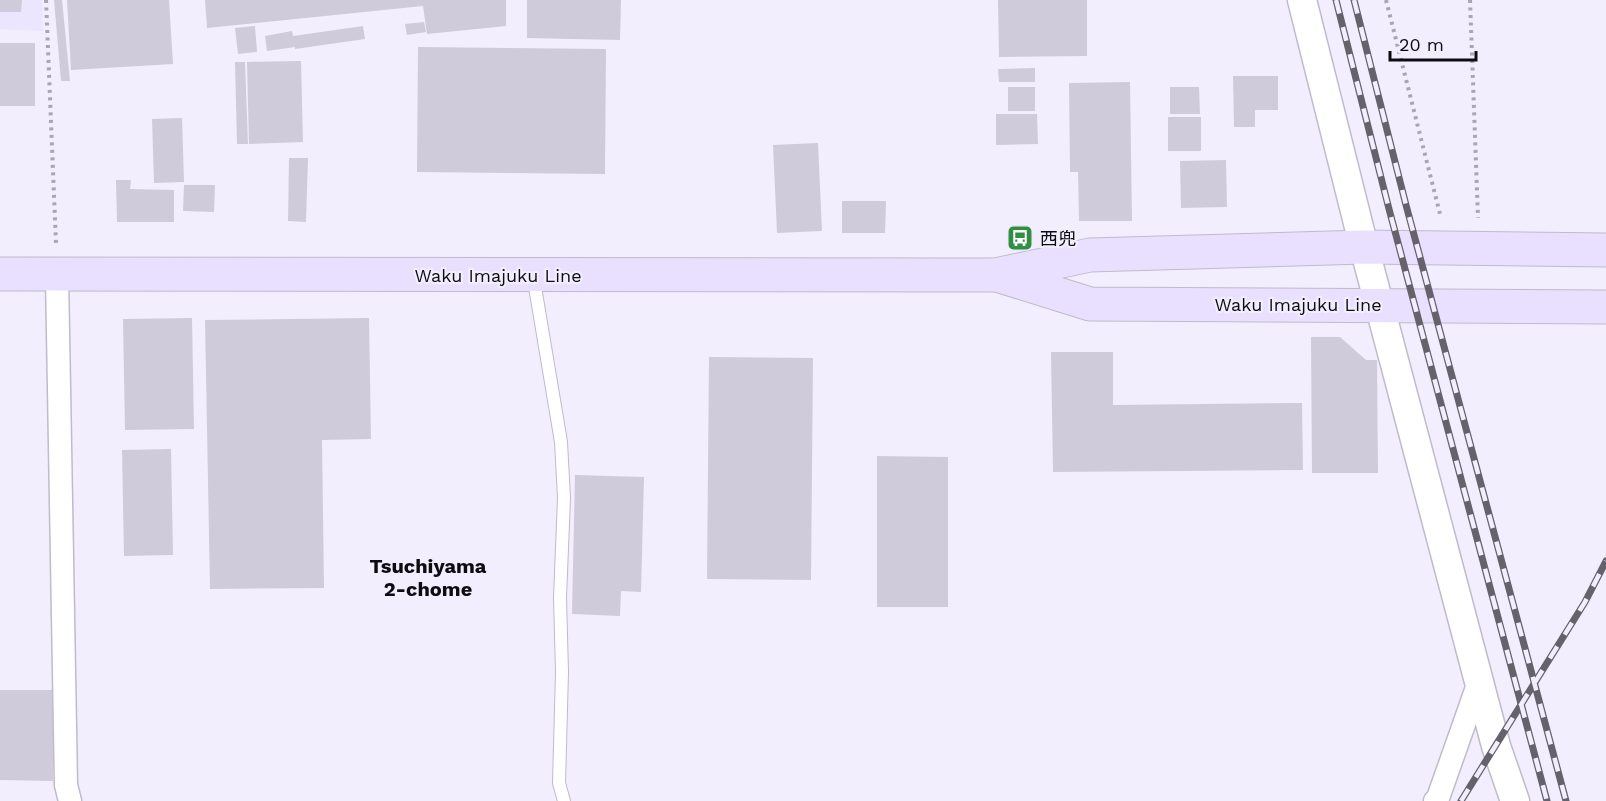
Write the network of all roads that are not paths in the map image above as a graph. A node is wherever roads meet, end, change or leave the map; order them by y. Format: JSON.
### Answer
{"nodes":[{"id":1,"x":1302,"y":0,"type":"edge"},
{"id":2,"x":1364,"y":247,"type":"junction"},
{"id":3,"x":1606,"y":250,"type":"edge"},
{"id":4,"x":0,"y":274,"type":"edge"},
{"id":5,"x":57,"y":275,"type":"junction"},
{"id":6,"x":533,"y":275,"type":"junction"},
{"id":7,"x":995,"y":275,"type":"junction"},
{"id":8,"x":1379,"y":305,"type":"junction"},
{"id":9,"x":1606,"y":307,"type":"edge"},
{"id":10,"x":1480,"y":679,"type":"junction"},
{"id":11,"x":70,"y":801,"type":"edge"},
{"id":12,"x":564,"y":801,"type":"edge"},
{"id":13,"x":1435,"y":801,"type":"edge"},
{"id":14,"x":1515,"y":801,"type":"edge"}],
"edges":[{"from":1,"to":2,"type":"street"},
{"from":2,"to":3,"type":"main road","name":"Waku Imajuku Line"},
{"from":2,"to":7,"type":"main road","name":"Waku Imajuku Line"},
{"from":2,"to":8,"type":"street"},
{"from":4,"to":5,"type":"main road","name":"Waku Imajuku Line"},
{"from":5,"to":6,"type":"main road","name":"Waku Imajuku Line"},
{"from":5,"to":11,"type":"street"},
{"from":6,"to":7,"type":"main road","name":"Waku Imajuku Line"},
{"from":6,"to":12,"type":"lane"},
{"from":7,"to":8,"type":"main road","name":"Waku Imajuku Line"},
{"from":8,"to":9,"type":"main road","name":"Waku Imajuku Line"},
{"from":8,"to":10,"type":"street"},
{"from":10,"to":13,"type":"street"},
{"from":10,"to":14,"type":"street"}]}
